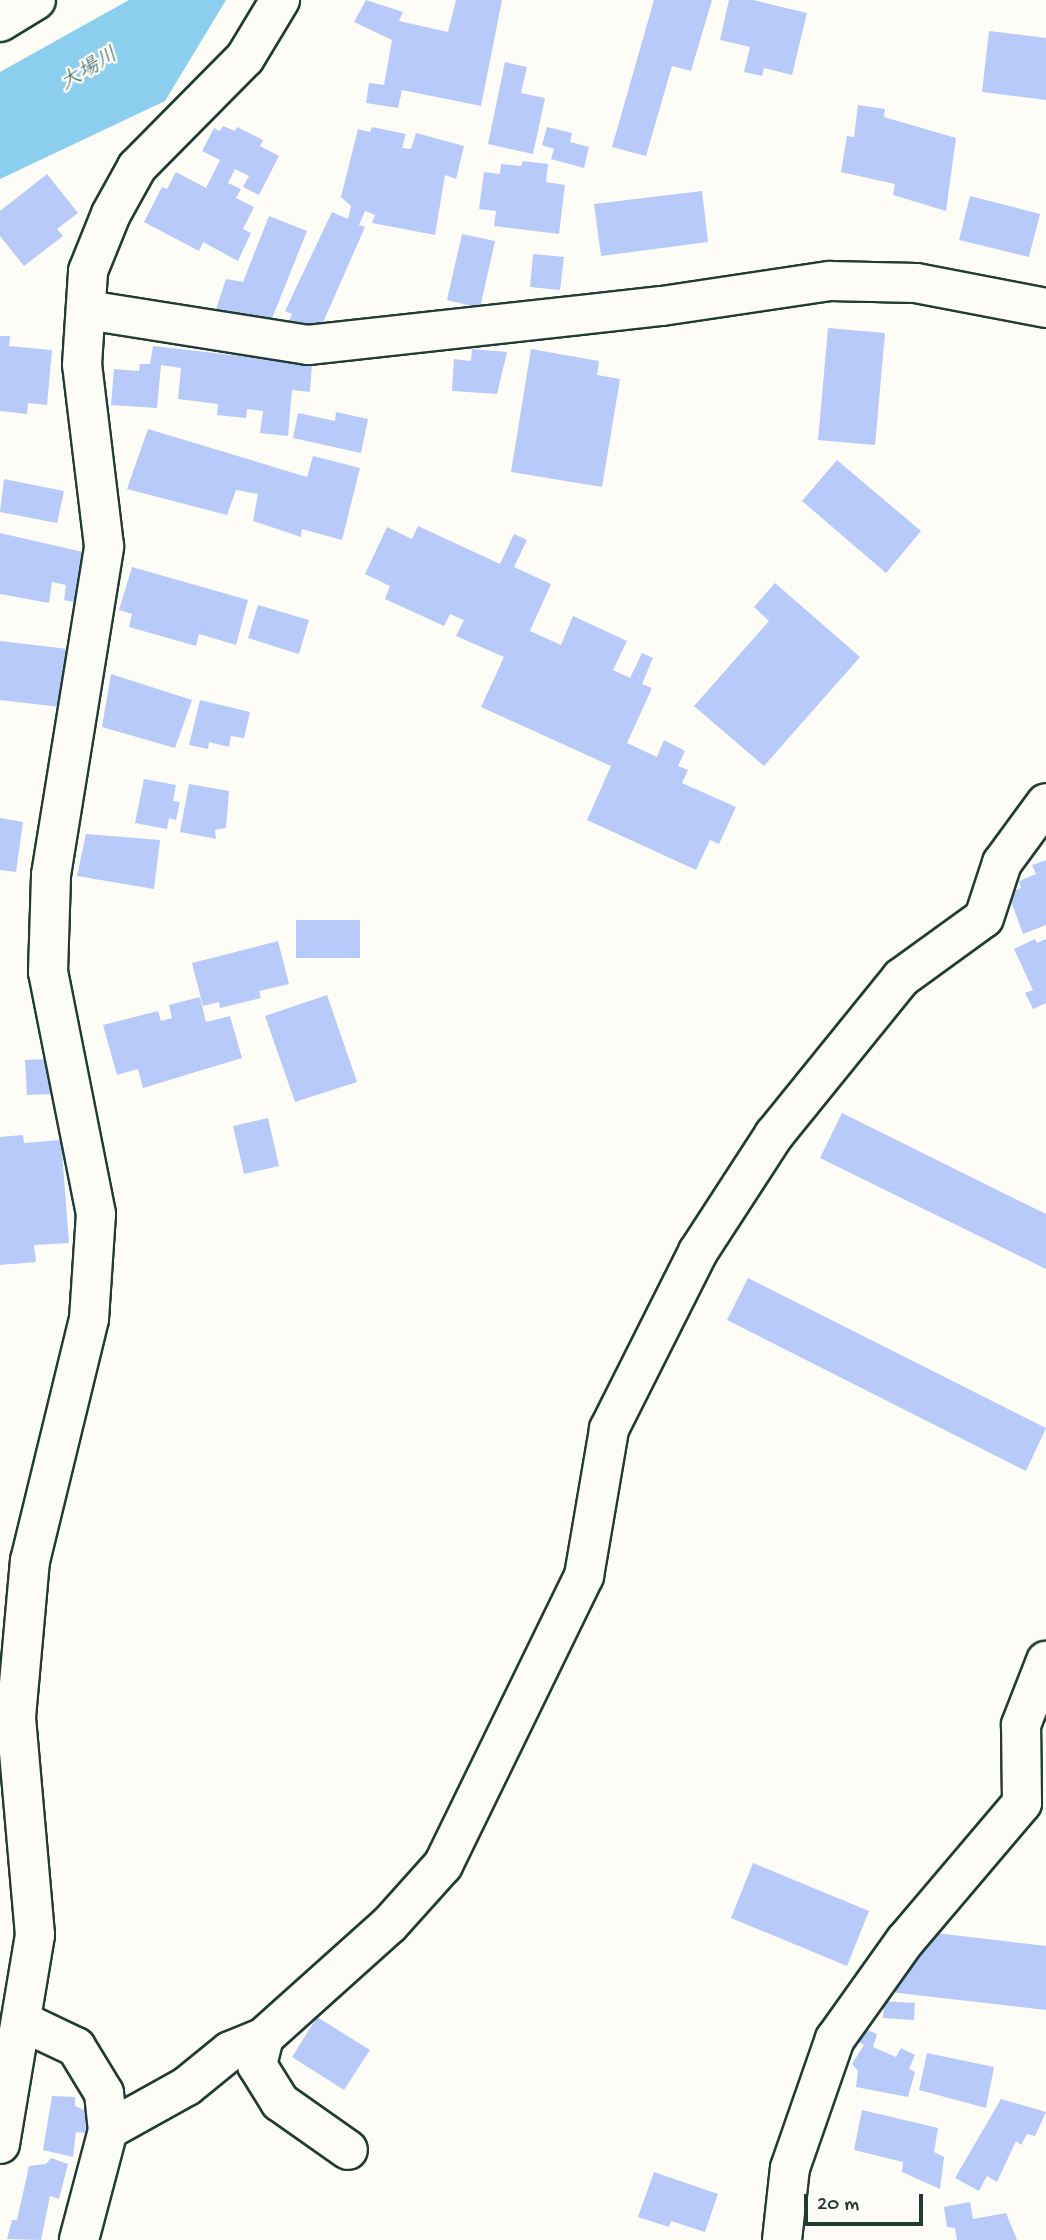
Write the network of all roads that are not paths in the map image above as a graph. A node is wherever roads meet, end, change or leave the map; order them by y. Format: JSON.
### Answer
{"nodes":[{"id":1,"x":36,"y":0,"type":"edge"},
{"id":2,"x":280,"y":0,"type":"edge"},
{"id":3,"x":0,"y":22,"type":"edge"},
{"id":4,"x":1044,"y":298,"type":"edge"},
{"id":5,"x":87,"y":310,"type":"junction"},
{"id":6,"x":1046,"y":803,"type":"edge"},
{"id":7,"x":1046,"y":1661,"type":"edge"},
{"id":8,"x":21,"y":2021,"type":"junction"},
{"id":9,"x":264,"y":2037,"type":"junction"},
{"id":10,"x":108,"y":2130,"type":"junction"},
{"id":11,"x":0,"y":2144,"type":"edge"},
{"id":12,"x":348,"y":2150,"type":"dead end"},
{"id":13,"x":79,"y":2240,"type":"edge"},
{"id":14,"x":782,"y":2240,"type":"edge"}],
"edges":[{"from":1,"to":3,"type":"street"},
{"from":2,"to":5,"type":"street"},
{"from":4,"to":5,"type":"street"},
{"from":5,"to":8,"type":"street"},
{"from":6,"to":9,"type":"street"},
{"from":7,"to":14,"type":"street"},
{"from":8,"to":10,"type":"street"},
{"from":8,"to":11,"type":"street"},
{"from":9,"to":10,"type":"street"},
{"from":9,"to":12,"type":"street"},
{"from":10,"to":13,"type":"street"}]}
